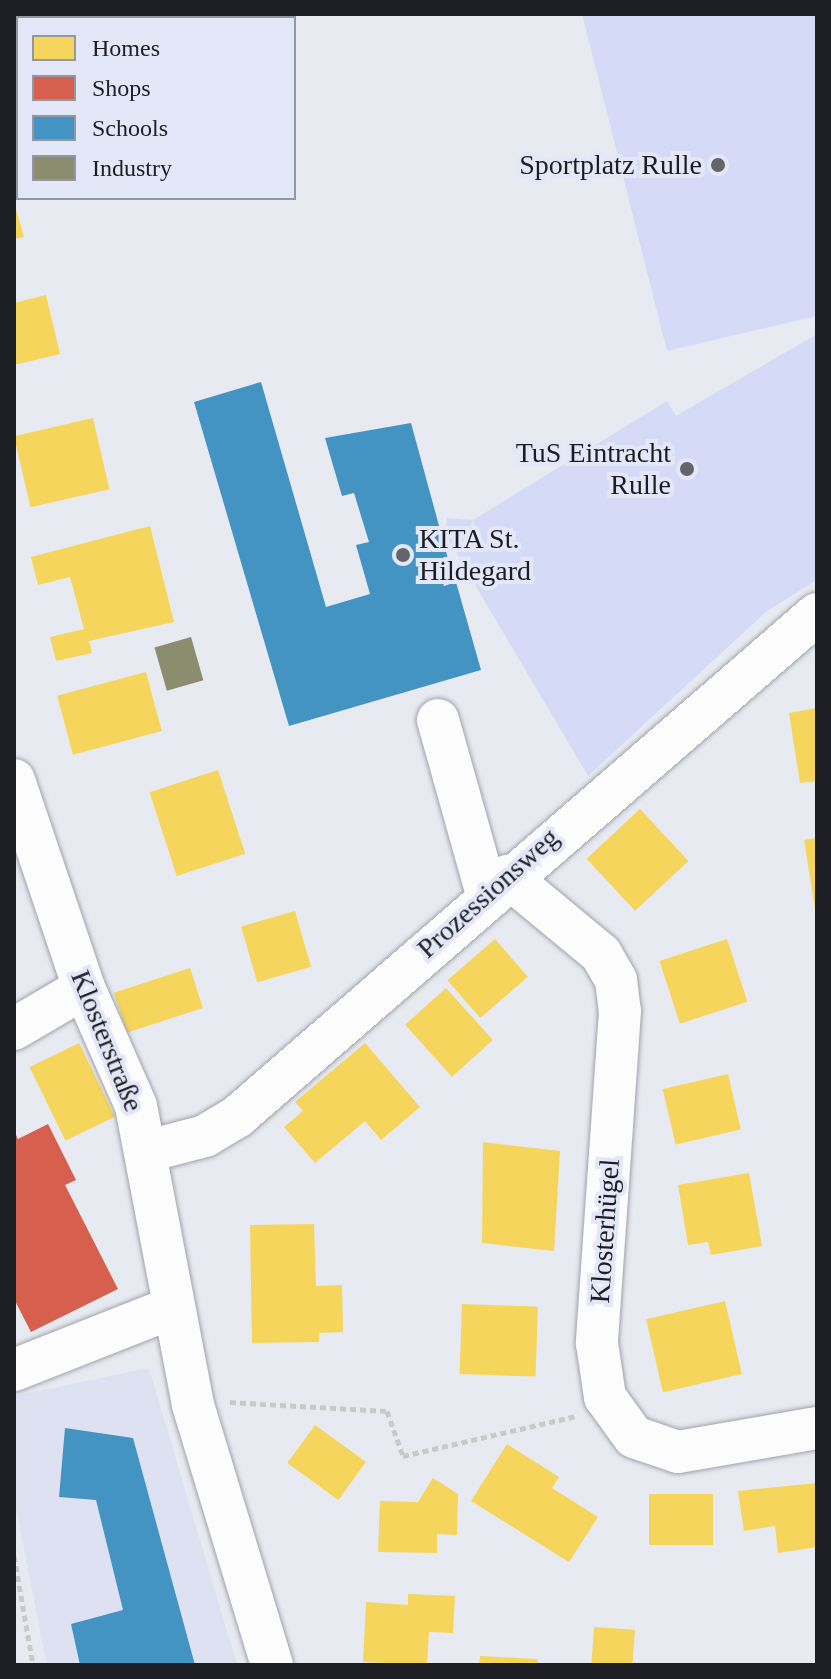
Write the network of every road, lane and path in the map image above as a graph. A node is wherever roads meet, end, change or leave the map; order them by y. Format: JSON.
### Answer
{"nodes":[{"id":1,"x":817,"y":614,"type":"edge"},
{"id":2,"x":438,"y":720,"type":"dead end"},
{"id":3,"x":14,"y":780,"type":"edge"},
{"id":4,"x":497,"y":885,"type":"junction"},
{"id":5,"x":84,"y":988,"type":"junction"},
{"id":6,"x":14,"y":1029,"type":"edge"},
{"id":7,"x":148,"y":1151,"type":"junction"},
{"id":8,"x":171,"y":1308,"type":"junction"},
{"id":9,"x":14,"y":1370,"type":"edge"},
{"id":10,"x":605,"y":1397,"type":"junction"},
{"id":11,"x":250,"y":1400,"type":"dead end"},
{"id":12,"x":817,"y":1428,"type":"edge"},
{"id":13,"x":14,"y":1556,"type":"edge"},
{"id":14,"x":33,"y":1665,"type":"edge"},
{"id":15,"x":272,"y":1665,"type":"edge"}],
"edges":[{"from":1,"to":4,"type":"street","name":"Prozessionsweg"},
{"from":2,"to":4,"type":"street"},
{"from":3,"to":5,"type":"street","name":"Klosterstraße"},
{"from":4,"to":7,"type":"street","name":"Prozessionsweg"},
{"from":4,"to":10,"type":"street","name":"Klosterhügel"},
{"from":5,"to":6,"type":"street"},
{"from":5,"to":7,"type":"street","name":"Klosterstraße"},
{"from":7,"to":8,"type":"street","name":"Klosterstraße"},
{"from":8,"to":9,"type":"street"},
{"from":8,"to":15,"type":"street","name":"Klosterstraße"},
{"from":10,"to":11,"type":"path"},
{"from":10,"to":12,"type":"street","name":"Klosterhügel"},
{"from":13,"to":14,"type":"path"}]}
